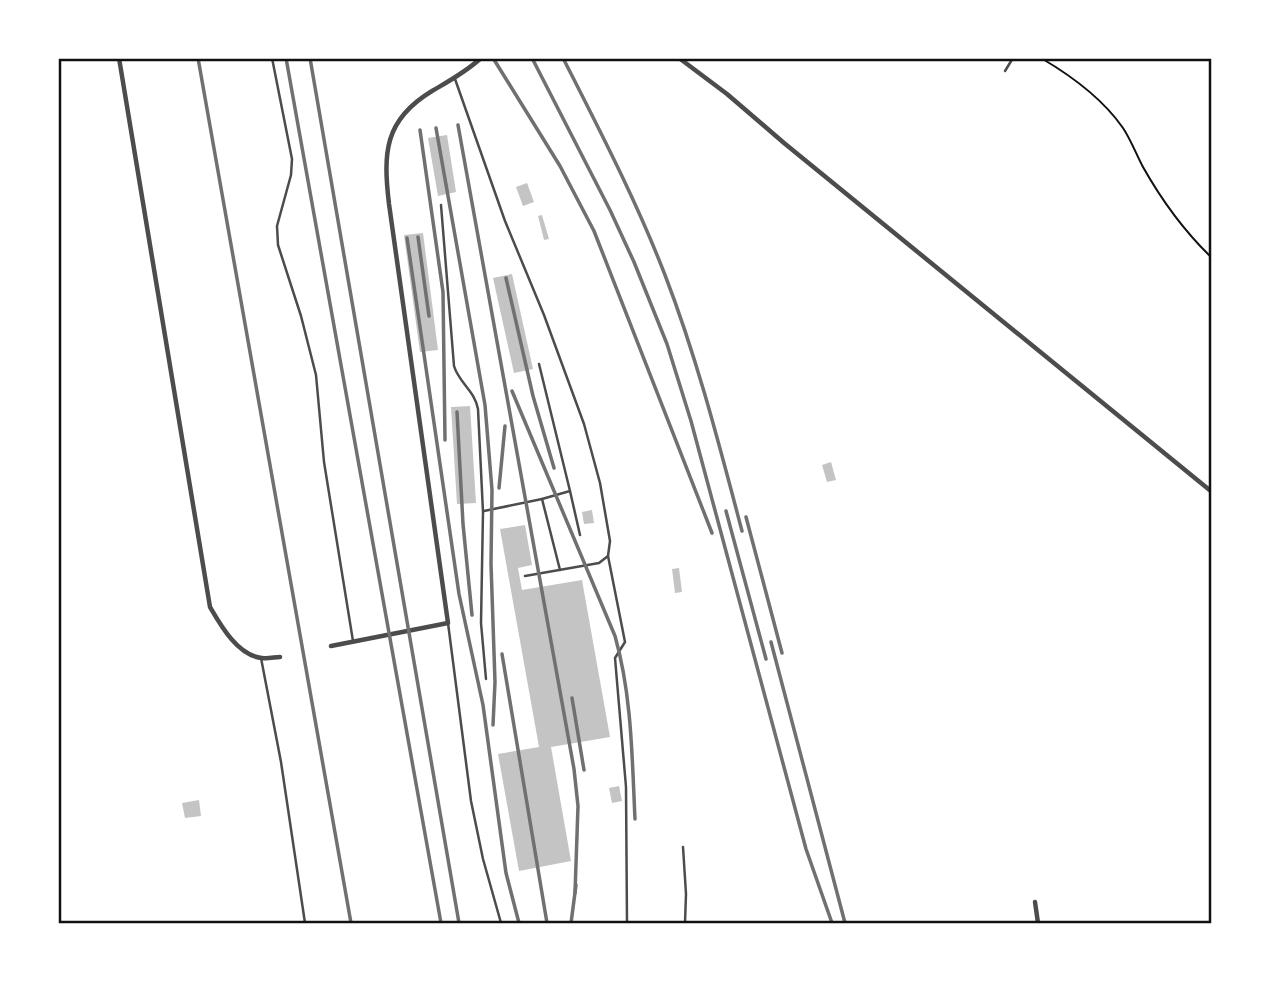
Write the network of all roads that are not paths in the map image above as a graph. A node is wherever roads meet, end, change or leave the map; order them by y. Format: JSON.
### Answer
{"nodes":[{"id":1,"x":119,"y":58,"type":"edge"},
{"id":2,"x":272,"y":58,"type":"edge"},
{"id":3,"x":481,"y":58,"type":"edge"},
{"id":4,"x":679,"y":58,"type":"edge"},
{"id":5,"x":1013,"y":58,"type":"edge"},
{"id":6,"x":1006,"y":71,"type":"dead end"},
{"id":7,"x":454,"y":79,"type":"junction"},
{"id":8,"x":441,"y":205,"type":"dead end"},
{"id":9,"x":539,"y":364,"type":"dead end"},
{"id":10,"x":570,"y":491,"type":"junction"},
{"id":11,"x":1212,"y":492,"type":"edge"},
{"id":12,"x":542,"y":499,"type":"junction"},
{"id":13,"x":483,"y":512,"type":"junction"},
{"id":14,"x":580,"y":535,"type":"dead end"},
{"id":15,"x":608,"y":556,"type":"junction"},
{"id":16,"x":560,"y":570,"type":"junction"},
{"id":17,"x":525,"y":576,"type":"dead end"},
{"id":18,"x":448,"y":623,"type":"junction"},
{"id":19,"x":353,"y":641,"type":"junction"},
{"id":20,"x":331,"y":646,"type":"dead end"},
{"id":21,"x":280,"y":657,"type":"dead end"},
{"id":22,"x":261,"y":658,"type":"junction"},
{"id":23,"x":486,"y":679,"type":"dead end"},
{"id":24,"x":682,"y":847,"type":"dead end"},
{"id":25,"x":1035,"y":902,"type":"dead end"},
{"id":26,"x":305,"y":923,"type":"edge"},
{"id":27,"x":501,"y":923,"type":"edge"},
{"id":28,"x":627,"y":923,"type":"edge"},
{"id":29,"x":685,"y":923,"type":"edge"},
{"id":30,"x":1038,"y":923,"type":"edge"}],
"edges":[{"from":1,"to":22,"type":"street"},
{"from":2,"to":19,"type":"lane"},
{"from":3,"to":7,"type":"street"},
{"from":4,"to":11,"type":"street"},
{"from":5,"to":6,"type":"lane"},
{"from":7,"to":15,"type":"lane"},
{"from":7,"to":18,"type":"street"},
{"from":8,"to":13,"type":"lane"},
{"from":9,"to":10,"type":"lane"},
{"from":10,"to":12,"type":"lane"},
{"from":10,"to":14,"type":"lane"},
{"from":12,"to":13,"type":"lane"},
{"from":12,"to":16,"type":"lane"},
{"from":13,"to":23,"type":"lane"},
{"from":15,"to":16,"type":"lane"},
{"from":15,"to":28,"type":"lane"},
{"from":16,"to":17,"type":"lane"},
{"from":18,"to":19,"type":"street"},
{"from":18,"to":27,"type":"lane"},
{"from":19,"to":20,"type":"street"},
{"from":21,"to":22,"type":"street"},
{"from":22,"to":26,"type":"lane"},
{"from":24,"to":29,"type":"lane"},
{"from":25,"to":30,"type":"street"}]}
